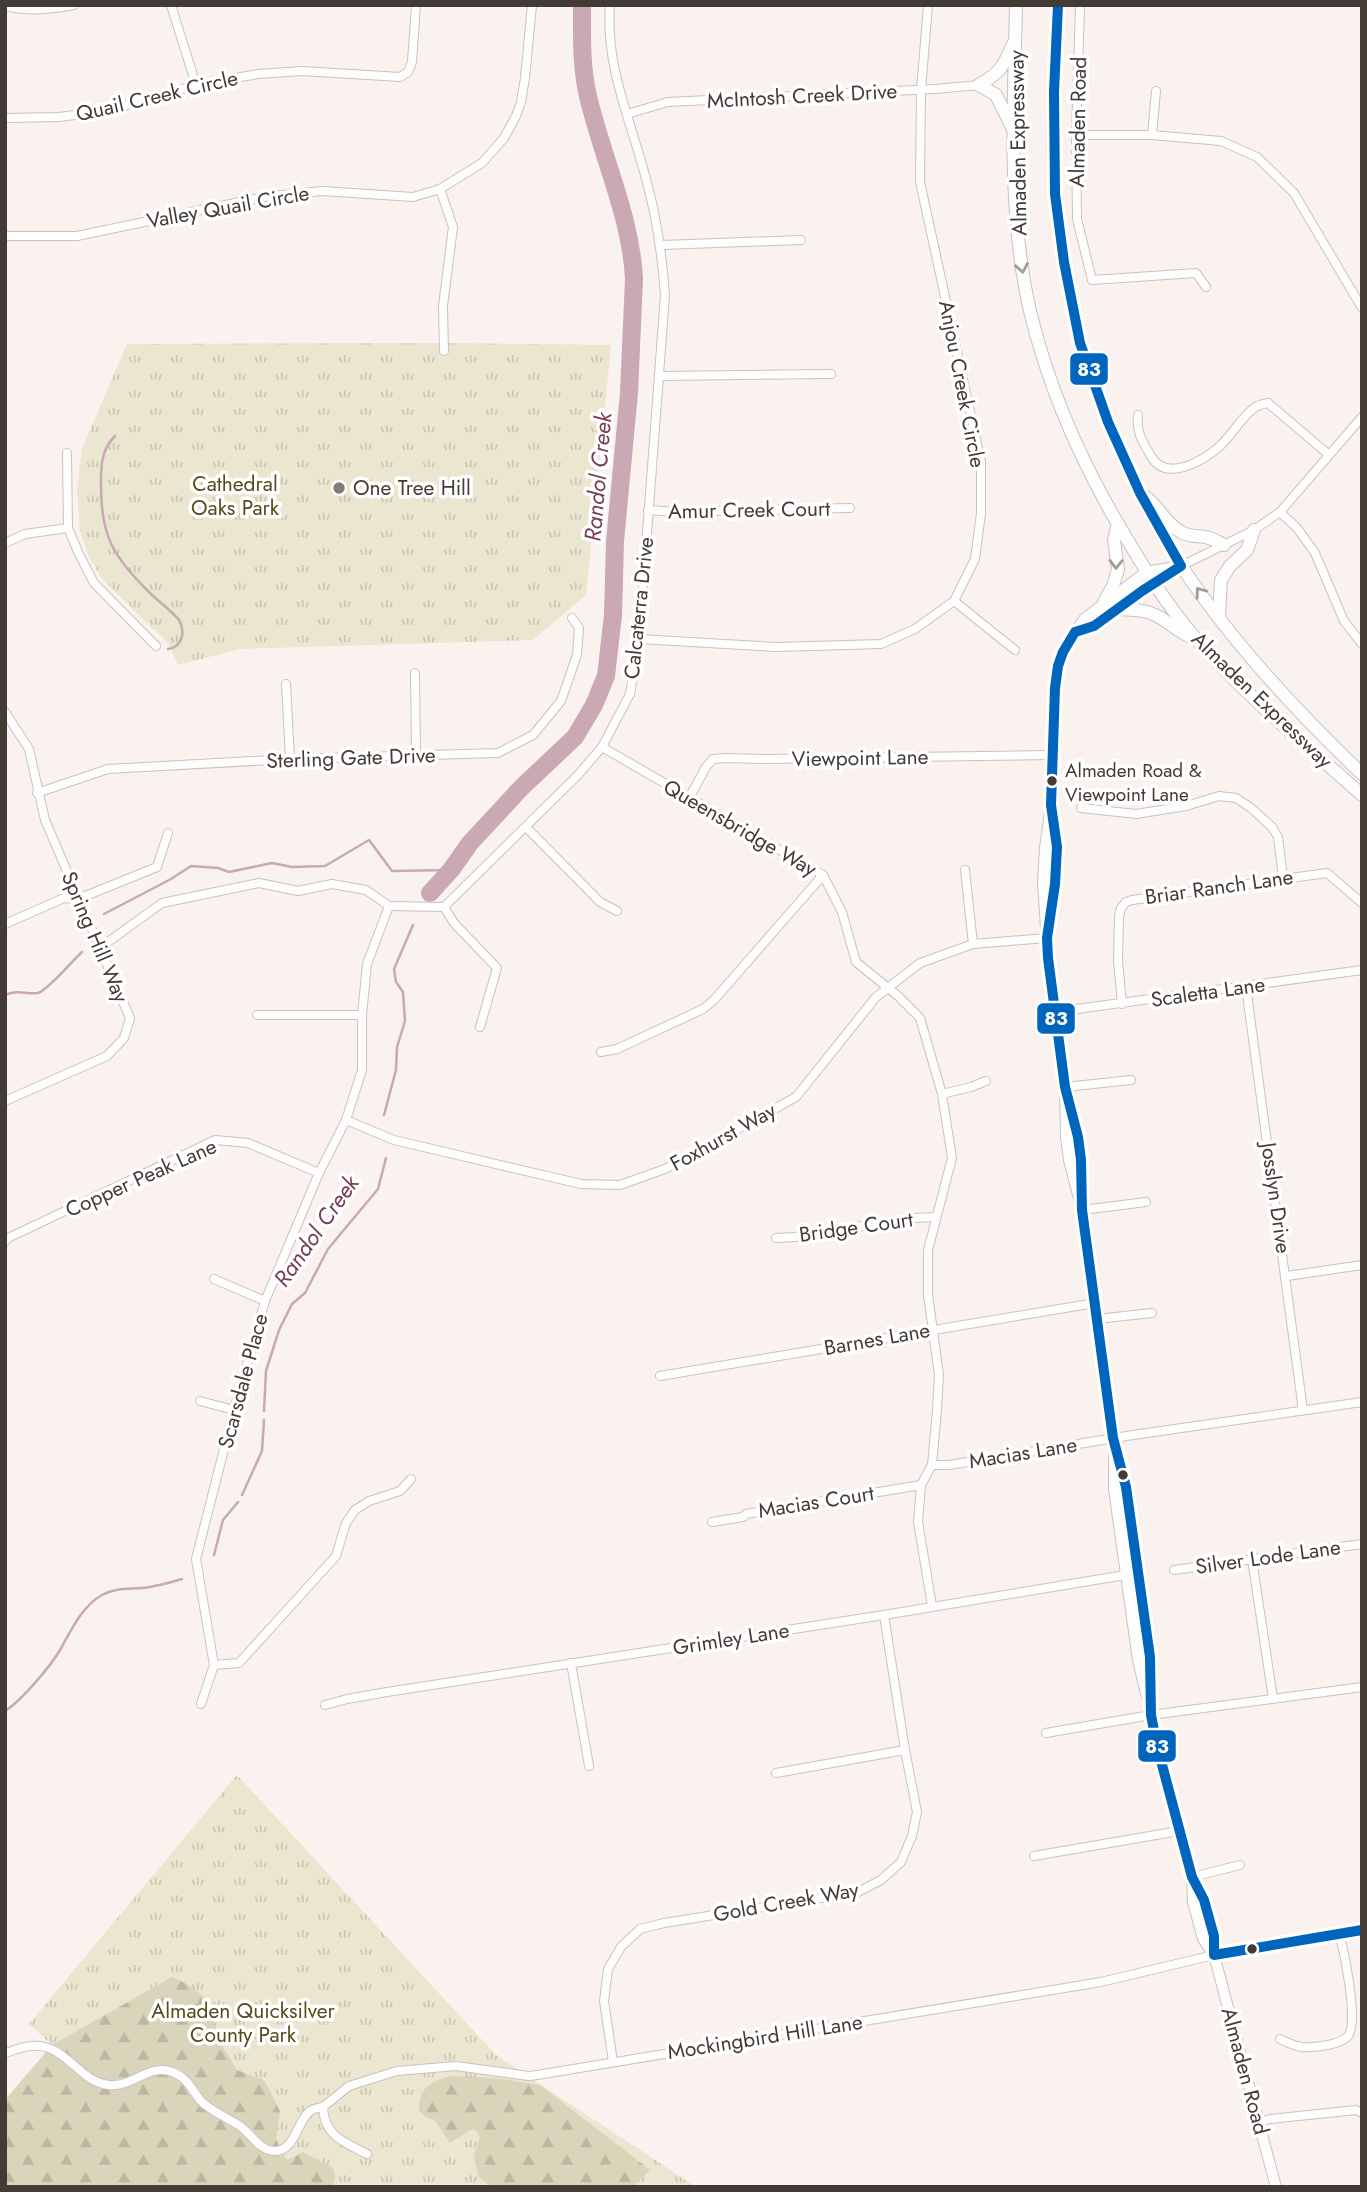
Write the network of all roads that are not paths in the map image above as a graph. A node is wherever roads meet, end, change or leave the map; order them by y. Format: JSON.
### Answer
{"nodes":[{"id":1,"x":74,"y":5,"type":"edge"},
{"id":2,"x":171,"y":5,"type":"edge"},
{"id":3,"x":416,"y":5,"type":"edge"},
{"id":4,"x":532,"y":5,"type":"edge"},
{"id":5,"x":610,"y":5,"type":"edge"},
{"id":6,"x":928,"y":5,"type":"edge"},
{"id":7,"x":1016,"y":5,"type":"edge"},
{"id":8,"x":1058,"y":5,"type":"edge"},
{"id":9,"x":1080,"y":5,"type":"edge"},
{"id":10,"x":5,"y":6,"type":"edge"},
{"id":11,"x":1016,"y":37,"type":"junction"},
{"id":12,"x":196,"y":85,"type":"junction"},
{"id":13,"x":979,"y":85,"type":"junction"},
{"id":14,"x":921,"y":90,"type":"junction"},
{"id":15,"x":1156,"y":90,"type":"dead end"},
{"id":16,"x":627,"y":114,"type":"junction"},
{"id":17,"x":5,"y":118,"type":"edge"},
{"id":18,"x":1014,"y":131,"type":"junction"},
{"id":19,"x":1076,"y":135,"type":"junction"},
{"id":20,"x":1152,"y":135,"type":"junction"},
{"id":21,"x":440,"y":189,"type":"junction"},
{"id":22,"x":5,"y":236,"type":"edge"},
{"id":23,"x":801,"y":240,"type":"dead end"},
{"id":24,"x":662,"y":245,"type":"junction"},
{"id":25,"x":1206,"y":287,"type":"dead end"},
{"id":26,"x":1361,"y":303,"type":"edge"},
{"id":27,"x":444,"y":351,"type":"dead end"},
{"id":28,"x":831,"y":374,"type":"dead end"},
{"id":29,"x":659,"y":376,"type":"junction"},
{"id":30,"x":1138,"y":415,"type":"dead end"},
{"id":31,"x":1362,"y":417,"type":"edge"},
{"id":32,"x":66,"y":453,"type":"dead end"},
{"id":33,"x":1328,"y":454,"type":"junction"},
{"id":34,"x":1140,"y":493,"type":"junction"},
{"id":35,"x":850,"y":508,"type":"dead end"},
{"id":36,"x":648,"y":510,"type":"junction"},
{"id":37,"x":1280,"y":512,"type":"junction"},
{"id":38,"x":1118,"y":524,"type":"junction"},
{"id":39,"x":68,"y":528,"type":"junction"},
{"id":40,"x":1254,"y":530,"type":"junction"},
{"id":41,"x":5,"y":543,"type":"edge"},
{"id":42,"x":1224,"y":545,"type":"junction"},
{"id":43,"x":1181,"y":566,"type":"junction"},
{"id":44,"x":1146,"y":572,"type":"junction"},
{"id":45,"x":1154,"y":584,"type":"junction"},
{"id":46,"x":954,"y":601,"type":"junction"},
{"id":47,"x":1104,"y":602,"type":"junction"},
{"id":48,"x":1118,"y":609,"type":"junction"},
{"id":49,"x":1219,"y":617,"type":"junction"},
{"id":50,"x":572,"y":618,"type":"dead end"},
{"id":51,"x":1075,"y":632,"type":"junction"},
{"id":52,"x":639,"y":639,"type":"junction"},
{"id":53,"x":1196,"y":639,"type":"junction"},
{"id":54,"x":1362,"y":644,"type":"edge"},
{"id":55,"x":156,"y":646,"type":"dead end"},
{"id":56,"x":1015,"y":650,"type":"dead end"},
{"id":57,"x":415,"y":673,"type":"dead end"},
{"id":58,"x":286,"y":684,"type":"dead end"},
{"id":59,"x":5,"y":712,"type":"edge"},
{"id":60,"x":601,"y":747,"type":"junction"},
{"id":61,"x":1052,"y":755,"type":"junction"},
{"id":62,"x":416,"y":757,"type":"junction"},
{"id":63,"x":290,"y":759,"type":"junction"},
{"id":64,"x":1362,"y":774,"type":"edge"},
{"id":65,"x":37,"y":793,"type":"junction"},
{"id":66,"x":1362,"y":795,"type":"edge"},
{"id":67,"x":689,"y":798,"type":"junction"},
{"id":68,"x":1081,"y":808,"type":"dead end"},
{"id":69,"x":526,"y":827,"type":"junction"},
{"id":70,"x":168,"y":833,"type":"dead end"},
{"id":71,"x":965,"y":870,"type":"dead end"},
{"id":72,"x":822,"y":875,"type":"junction"},
{"id":73,"x":1283,"y":878,"type":"junction"},
{"id":74,"x":78,"y":899,"type":"junction"},
{"id":75,"x":1362,"y":904,"type":"edge"},
{"id":76,"x":389,"y":906,"type":"junction"},
{"id":77,"x":444,"y":907,"type":"junction"},
{"id":78,"x":617,"y":911,"type":"dead end"},
{"id":79,"x":5,"y":924,"type":"edge"},
{"id":80,"x":1047,"y":938,"type":"junction"},
{"id":81,"x":973,"y":944,"type":"junction"},
{"id":82,"x":100,"y":947,"type":"junction"},
{"id":83,"x":1362,"y":970,"type":"edge"},
{"id":84,"x":1246,"y":987,"type":"junction"},
{"id":85,"x":888,"y":988,"type":"junction"},
{"id":86,"x":1122,"y":1004,"type":"junction"},
{"id":87,"x":1055,"y":1012,"type":"junction"},
{"id":88,"x":362,"y":1014,"type":"junction"},
{"id":89,"x":257,"y":1015,"type":"dead end"},
{"id":90,"x":480,"y":1027,"type":"dead end"},
{"id":91,"x":601,"y":1052,"type":"dead end"},
{"id":92,"x":1131,"y":1080,"type":"dead end"},
{"id":93,"x":986,"y":1081,"type":"dead end"},
{"id":94,"x":1065,"y":1087,"type":"junction"},
{"id":95,"x":942,"y":1094,"type":"junction"},
{"id":96,"x":5,"y":1101,"type":"edge"},
{"id":97,"x":346,"y":1120,"type":"junction"},
{"id":98,"x":319,"y":1173,"type":"junction"},
{"id":99,"x":1146,"y":1202,"type":"dead end"},
{"id":100,"x":1082,"y":1210,"type":"junction"},
{"id":101,"x":935,"y":1217,"type":"junction"},
{"id":102,"x":6,"y":1238,"type":"edge"},
{"id":103,"x":776,"y":1238,"type":"dead end"},
{"id":104,"x":1362,"y":1265,"type":"edge"},
{"id":105,"x":1287,"y":1276,"type":"junction"},
{"id":106,"x":214,"y":1279,"type":"dead end"},
{"id":107,"x":265,"y":1301,"type":"junction"},
{"id":108,"x":1095,"y":1303,"type":"junction"},
{"id":109,"x":1152,"y":1313,"type":"dead end"},
{"id":110,"x":1097,"y":1319,"type":"junction"},
{"id":111,"x":932,"y":1329,"type":"junction"},
{"id":112,"x":660,"y":1376,"type":"dead end"},
{"id":113,"x":200,"y":1401,"type":"dead end"},
{"id":114,"x":1362,"y":1402,"type":"edge"},
{"id":115,"x":234,"y":1410,"type":"junction"},
{"id":116,"x":1303,"y":1410,"type":"junction"},
{"id":117,"x":1113,"y":1438,"type":"junction"},
{"id":118,"x":932,"y":1465,"type":"junction"},
{"id":119,"x":411,"y":1479,"type":"dead end"},
{"id":120,"x":921,"y":1485,"type":"junction"},
{"id":121,"x":712,"y":1522,"type":"dead end"},
{"id":122,"x":1362,"y":1544,"type":"edge"},
{"id":123,"x":1252,"y":1559,"type":"junction"},
{"id":124,"x":1174,"y":1570,"type":"dead end"},
{"id":125,"x":1132,"y":1574,"type":"junction"},
{"id":126,"x":932,"y":1606,"type":"junction"},
{"id":127,"x":884,"y":1615,"type":"junction"},
{"id":128,"x":571,"y":1663,"type":"junction"},
{"id":129,"x":214,"y":1665,"type":"junction"},
{"id":130,"x":1362,"y":1686,"type":"edge"},
{"id":131,"x":1273,"y":1699,"type":"junction"},
{"id":132,"x":201,"y":1704,"type":"dead end"},
{"id":133,"x":324,"y":1705,"type":"dead end"},
{"id":134,"x":1151,"y":1716,"type":"junction"},
{"id":135,"x":1046,"y":1733,"type":"dead end"},
{"id":136,"x":905,"y":1750,"type":"junction"},
{"id":137,"x":589,"y":1766,"type":"dead end"},
{"id":138,"x":776,"y":1773,"type":"dead end"},
{"id":139,"x":1179,"y":1831,"type":"junction"},
{"id":140,"x":1034,"y":1856,"type":"dead end"},
{"id":141,"x":1240,"y":1865,"type":"dead end"},
{"id":142,"x":1192,"y":1877,"type":"junction"},
{"id":143,"x":1362,"y":1930,"type":"edge"},
{"id":144,"x":1339,"y":1933,"type":"junction"},
{"id":145,"x":1214,"y":1955,"type":"junction"},
{"id":146,"x":1280,"y":2039,"type":"dead end"},
{"id":147,"x":5,"y":2053,"type":"edge"},
{"id":148,"x":613,"y":2062,"type":"junction"},
{"id":149,"x":323,"y":2107,"type":"junction"},
{"id":150,"x":1362,"y":2113,"type":"edge"},
{"id":151,"x":1259,"y":2122,"type":"junction"},
{"id":152,"x":367,"y":2154,"type":"dead end"},
{"id":153,"x":1276,"y":2187,"type":"edge"}],
"edges":[{"from":1,"to":10,"type":"street"},
{"from":2,"to":12,"type":"street"},
{"from":3,"to":12,"type":"street","name":"Quail Creek Circle"},
{"from":4,"to":21,"type":"street","name":"Valley Quail Circle"},
{"from":5,"to":16,"type":"street","name":"Calcaterra Drive"},
{"from":6,"to":14,"type":"street","name":"Anjou Creek Circle"},
{"from":7,"to":11,"type":"main road","name":"Almaden Expressway"},
{"from":8,"to":34,"type":"main road","name":"Almaden Expressway"},
{"from":9,"to":19,"type":"street","name":"Almaden Road"},
{"from":11,"to":13,"type":"main road"},
{"from":11,"to":18,"type":"main road","name":"Almaden Expressway"},
{"from":12,"to":17,"type":"street","name":"Quail Creek Circle"},
{"from":13,"to":14,"type":"street","name":"McIntosh Creek Drive"},
{"from":13,"to":18,"type":"main road"},
{"from":14,"to":16,"type":"street","name":"McIntosh Creek Drive"},
{"from":14,"to":46,"type":"street","name":"Anjou Creek Circle"},
{"from":15,"to":20,"type":"street"},
{"from":16,"to":24,"type":"street","name":"Calcaterra Drive"},
{"from":18,"to":38,"type":"main road","name":"Almaden Expressway","one_way":true},
{"from":19,"to":20,"type":"street"},
{"from":19,"to":25,"type":"street","name":"Almaden Road"},
{"from":20,"to":26,"type":"street"},
{"from":21,"to":22,"type":"street","name":"Valley Quail Circle"},
{"from":21,"to":27,"type":"street"},
{"from":23,"to":24,"type":"street"},
{"from":24,"to":29,"type":"street","name":"Calcaterra Drive"},
{"from":28,"to":29,"type":"street"},
{"from":29,"to":36,"type":"street","name":"Calcaterra Drive"},
{"from":30,"to":33,"type":"street"},
{"from":31,"to":33,"type":"street"},
{"from":32,"to":39,"type":"street"},
{"from":33,"to":37,"type":"street"},
{"from":34,"to":42,"type":"main road"},
{"from":34,"to":43,"type":"main road","name":"Almaden Expressway"},
{"from":35,"to":36,"type":"street","name":"Amur Creek Court"},
{"from":36,"to":52,"type":"street","name":"Calcaterra Drive"},
{"from":37,"to":40,"type":"street"},
{"from":37,"to":54,"type":"street"},
{"from":38,"to":44,"type":"main road","name":"Almaden Expressway"},
{"from":38,"to":47,"type":"main road","one_way":true},
{"from":39,"to":41,"type":"street"},
{"from":39,"to":55,"type":"street"},
{"from":40,"to":42,"type":"street"},
{"from":40,"to":49,"type":"main road"},
{"from":42,"to":43,"type":"street"},
{"from":43,"to":44,"type":"street","name":"Almaden Road"},
{"from":43,"to":45,"type":"street"},
{"from":49,"to":43,"type":"main road","name":"Almaden Expressway","one_way":true},
{"from":44,"to":45,"type":"main road","name":"Almaden Expressway"},
{"from":44,"to":47,"type":"street","name":"Almaden Road"},
{"from":45,"to":48,"type":"street"},
{"from":45,"to":53,"type":"main road","name":"Almaden Expressway"},
{"from":46,"to":52,"type":"street","name":"Anjou Creek Circle"},
{"from":46,"to":56,"type":"street"},
{"from":47,"to":51,"type":"street","name":"Almaden Road"},
{"from":48,"to":51,"type":"street"},
{"from":48,"to":53,"type":"main road"},
{"from":49,"to":64,"type":"main road","name":"Almaden Expressway"},
{"from":50,"to":62,"type":"street","name":"Sterling Gate Drive"},
{"from":51,"to":61,"type":"street","name":"Almaden Road"},
{"from":52,"to":60,"type":"street","name":"Calcaterra Drive"},
{"from":53,"to":66,"type":"main road","name":"Almaden Expressway"},
{"from":57,"to":62,"type":"street"},
{"from":58,"to":63,"type":"street"},
{"from":59,"to":65,"type":"street","name":"Spring Hill Way"},
{"from":60,"to":67,"type":"street","name":"Queensbridge Way"},
{"from":60,"to":69,"type":"street","name":"Calcaterra Drive"},
{"from":61,"to":67,"type":"street","name":"Viewpoint Lane"},
{"from":61,"to":80,"type":"street","name":"Almaden Road"},
{"from":62,"to":63,"type":"street","name":"Sterling Gate Drive"},
{"from":63,"to":65,"type":"street","name":"Sterling Gate Drive"},
{"from":65,"to":74,"type":"street","name":"Spring Hill Way"},
{"from":67,"to":72,"type":"street","name":"Queensbridge Way"},
{"from":68,"to":73,"type":"street"},
{"from":69,"to":77,"type":"street","name":"Calcaterra Drive"},
{"from":69,"to":78,"type":"street"},
{"from":70,"to":74,"type":"street"},
{"from":71,"to":81,"type":"street"},
{"from":72,"to":85,"type":"street","name":"Queensbridge Way"},
{"from":72,"to":91,"type":"street"},
{"from":73,"to":75,"type":"street","name":"Briar Ranch Lane"},
{"from":73,"to":86,"type":"street","name":"Briar Ranch Lane"},
{"from":74,"to":79,"type":"street"},
{"from":74,"to":82,"type":"street","name":"Spring Hill Way"},
{"from":76,"to":77,"type":"street"},
{"from":76,"to":82,"type":"street"},
{"from":76,"to":88,"type":"street","name":"Scarsdale Place"},
{"from":77,"to":90,"type":"street"},
{"from":80,"to":81,"type":"street","name":"Foxhurst Way"},
{"from":80,"to":87,"type":"street","name":"Almaden Road"},
{"from":81,"to":85,"type":"street","name":"Foxhurst Way"},
{"from":82,"to":96,"type":"street","name":"Spring Hill Way"},
{"from":83,"to":84,"type":"street","name":"Scaletta Lane"},
{"from":84,"to":86,"type":"street","name":"Scaletta Lane"},
{"from":84,"to":105,"type":"street","name":"Josslyn Drive"},
{"from":85,"to":95,"type":"street","name":"Queensbridge Way"},
{"from":85,"to":97,"type":"street","name":"Foxhurst Way"},
{"from":86,"to":87,"type":"street","name":"Scaletta Lane"},
{"from":87,"to":94,"type":"street","name":"Almaden Road"},
{"from":88,"to":89,"type":"street"},
{"from":88,"to":97,"type":"street","name":"Scarsdale Place"},
{"from":92,"to":94,"type":"street"},
{"from":93,"to":95,"type":"street"},
{"from":94,"to":100,"type":"street","name":"Almaden Road"},
{"from":95,"to":101,"type":"street","name":"Queensbridge Way"},
{"from":97,"to":98,"type":"street","name":"Scarsdale Place"},
{"from":98,"to":102,"type":"street","name":"Copper Peak Lane"},
{"from":98,"to":107,"type":"street","name":"Scarsdale Place"},
{"from":99,"to":100,"type":"street"},
{"from":100,"to":108,"type":"street","name":"Almaden Road"},
{"from":101,"to":103,"type":"street","name":"Bridge Court"},
{"from":101,"to":111,"type":"street","name":"Queensbridge Way"},
{"from":104,"to":105,"type":"street"},
{"from":105,"to":116,"type":"street","name":"Josslyn Drive"},
{"from":106,"to":107,"type":"street"},
{"from":107,"to":115,"type":"street","name":"Scarsdale Place"},
{"from":108,"to":110,"type":"street","name":"Almaden Road"},
{"from":108,"to":111,"type":"street","name":"Barnes Lane"},
{"from":109,"to":110,"type":"street"},
{"from":110,"to":117,"type":"street","name":"Almaden Road"},
{"from":111,"to":112,"type":"street","name":"Barnes Lane"},
{"from":111,"to":118,"type":"street","name":"Queensbridge Way"},
{"from":113,"to":115,"type":"street"},
{"from":114,"to":116,"type":"street","name":"Macias Lane"},
{"from":115,"to":129,"type":"street","name":"Scarsdale Place"},
{"from":116,"to":117,"type":"street","name":"Macias Lane"},
{"from":117,"to":118,"type":"street","name":"Macias Lane"},
{"from":117,"to":125,"type":"street","name":"Almaden Road"},
{"from":118,"to":120,"type":"street","name":"Queensbridge Way"},
{"from":119,"to":129,"type":"street"},
{"from":120,"to":121,"type":"street","name":"Macias Court"},
{"from":120,"to":126,"type":"street","name":"Queensbridge Way"},
{"from":122,"to":123,"type":"street","name":"Silver Lode Lane"},
{"from":123,"to":124,"type":"street","name":"Silver Lode Lane"},
{"from":123,"to":131,"type":"street"},
{"from":125,"to":126,"type":"street","name":"Grimley Lane"},
{"from":125,"to":134,"type":"street","name":"Almaden Road"},
{"from":126,"to":127,"type":"street","name":"Grimley Lane"},
{"from":127,"to":128,"type":"street","name":"Grimley Lane"},
{"from":127,"to":136,"type":"street","name":"Gold Creek Way"},
{"from":128,"to":133,"type":"street","name":"Grimley Lane"},
{"from":128,"to":137,"type":"street"},
{"from":129,"to":132,"type":"street"},
{"from":130,"to":131,"type":"street"},
{"from":131,"to":134,"type":"street"},
{"from":134,"to":135,"type":"street"},
{"from":134,"to":139,"type":"street","name":"Almaden Road"},
{"from":136,"to":138,"type":"street"},
{"from":136,"to":148,"type":"street","name":"Gold Creek Way"},
{"from":139,"to":140,"type":"street"},
{"from":139,"to":142,"type":"street","name":"Almaden Road"},
{"from":141,"to":142,"type":"street"},
{"from":142,"to":145,"type":"street","name":"Almaden Road"},
{"from":143,"to":144,"type":"street"},
{"from":144,"to":145,"type":"street"},
{"from":144,"to":146,"type":"street"},
{"from":145,"to":148,"type":"street","name":"Mockingbird Hill Lane"},
{"from":145,"to":151,"type":"street","name":"Almaden Road"},
{"from":147,"to":149,"type":"street","name":"Mockingbird Hill Lane"},
{"from":148,"to":149,"type":"street","name":"Mockingbird Hill Lane"},
{"from":149,"to":152,"type":"street"},
{"from":150,"to":151,"type":"street"},
{"from":151,"to":153,"type":"street","name":"Almaden Road"}]}
